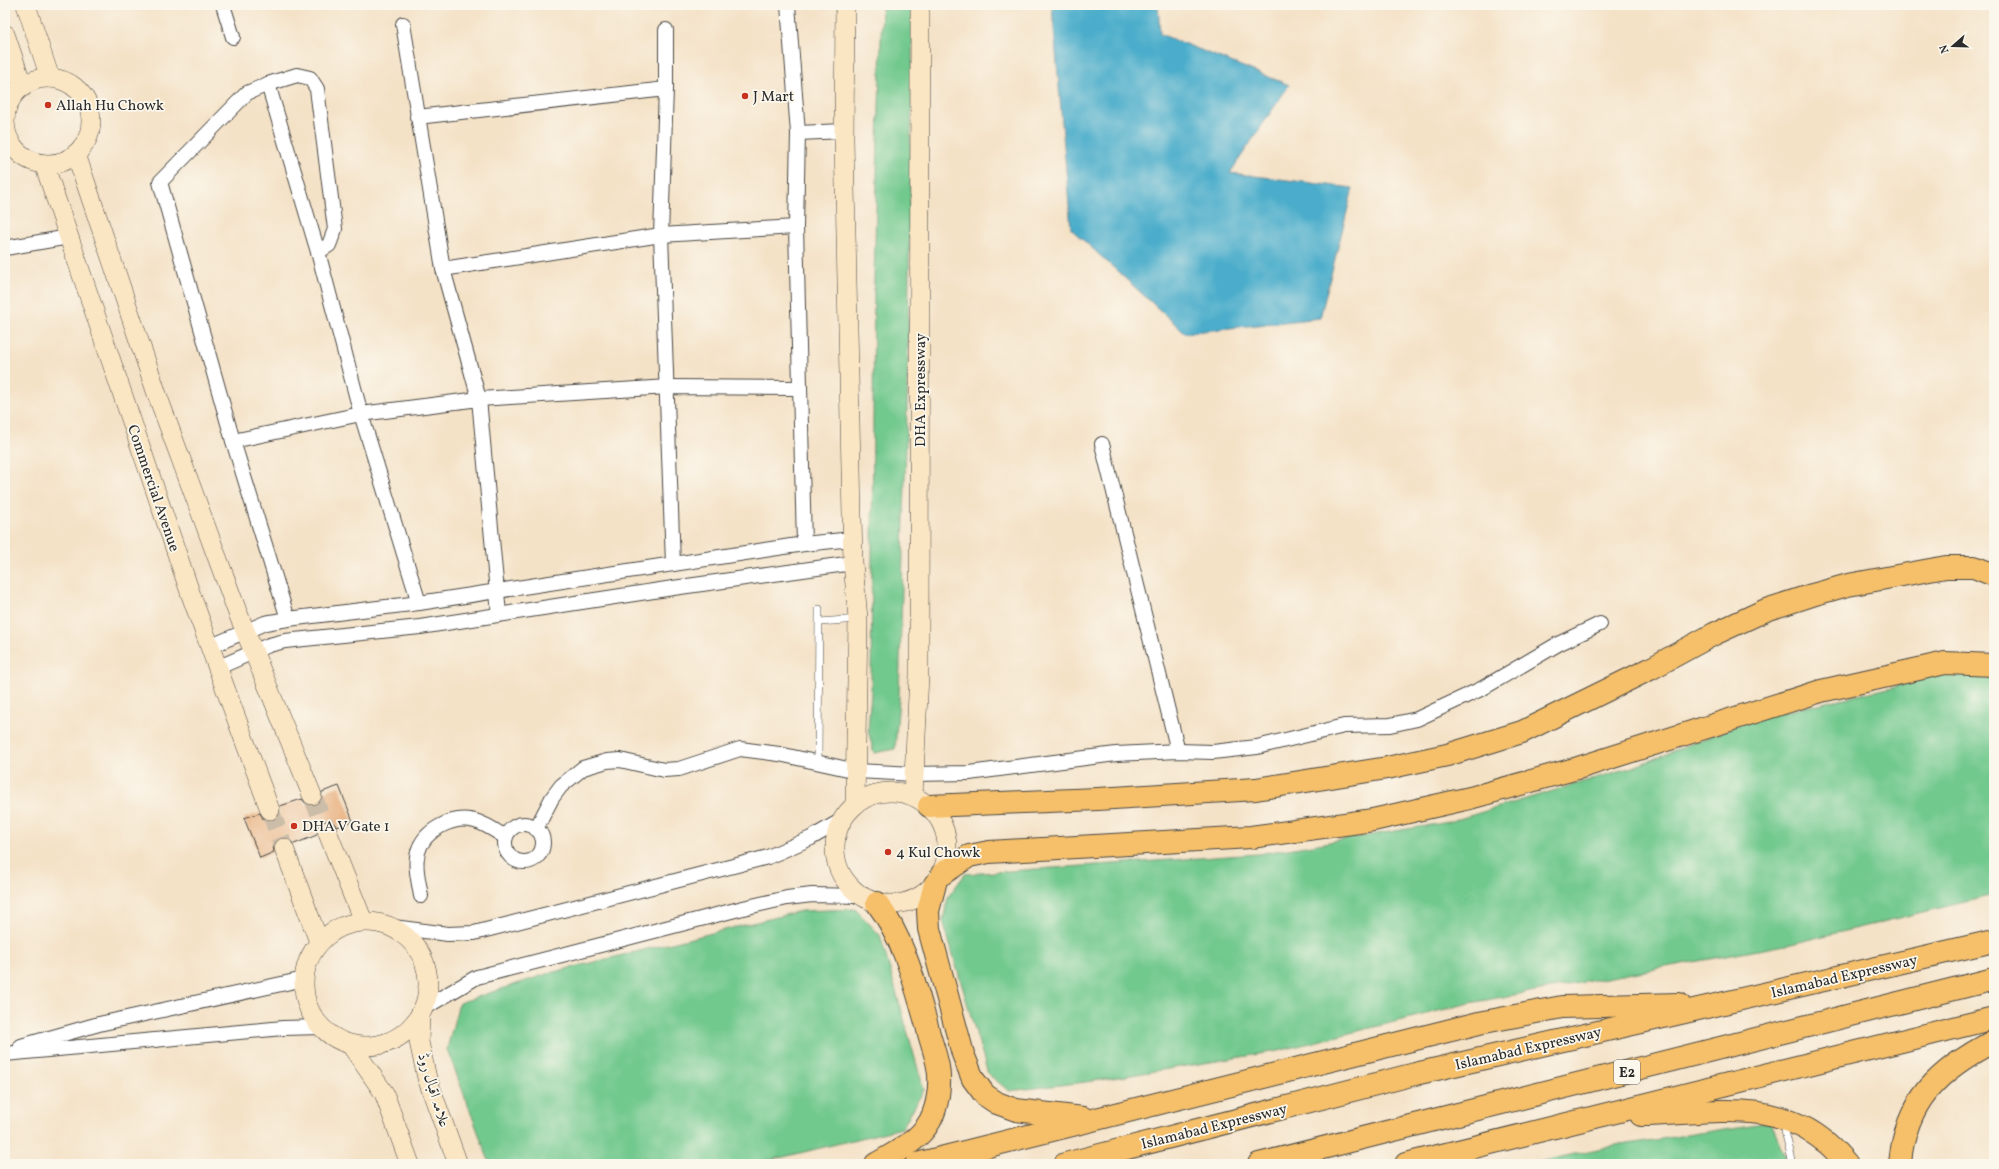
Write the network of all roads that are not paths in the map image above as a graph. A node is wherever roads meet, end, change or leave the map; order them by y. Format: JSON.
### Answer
{"nodes":[{"id":1,"x":26,"y":5,"type":"edge"},
{"id":2,"x":223,"y":5,"type":"edge"},
{"id":3,"x":788,"y":5,"type":"edge"},
{"id":4,"x":845,"y":5,"type":"edge"},
{"id":5,"x":920,"y":5,"type":"edge"},
{"id":6,"x":403,"y":24,"type":"dead end"},
{"id":7,"x":666,"y":30,"type":"dead end"},
{"id":8,"x":5,"y":34,"type":"edge"},
{"id":9,"x":233,"y":37,"type":"dead end"},
{"id":10,"x":50,"y":78,"type":"junction"},
{"id":11,"x":268,"y":84,"type":"junction"},
{"id":12,"x":666,"y":89,"type":"junction"},
{"id":13,"x":12,"y":94,"type":"edge"},
{"id":14,"x":417,"y":117,"type":"junction"},
{"id":15,"x":844,"y":131,"type":"junction"},
{"id":16,"x":798,"y":133,"type":"junction"},
{"id":17,"x":76,"y":154,"type":"junction"},
{"id":18,"x":44,"y":164,"type":"junction"},
{"id":19,"x":796,"y":227,"type":"junction"},
{"id":20,"x":661,"y":235,"type":"junction"},
{"id":21,"x":68,"y":237,"type":"junction"},
{"id":22,"x":5,"y":248,"type":"edge"},
{"id":23,"x":318,"y":252,"type":"junction"},
{"id":24,"x":443,"y":270,"type":"junction"},
{"id":25,"x":668,"y":387,"type":"junction"},
{"id":26,"x":799,"y":388,"type":"junction"},
{"id":27,"x":479,"y":399,"type":"junction"},
{"id":28,"x":361,"y":414,"type":"junction"},
{"id":29,"x":233,"y":442,"type":"junction"},
{"id":30,"x":1102,"y":444,"type":"dead end"},
{"id":31,"x":852,"y":539,"type":"junction"},
{"id":32,"x":804,"y":544,"type":"junction"},
{"id":33,"x":853,"y":563,"type":"junction"},
{"id":34,"x":673,"y":564,"type":"junction"},
{"id":35,"x":1994,"y":575,"type":"edge"},
{"id":36,"x":497,"y":592,"type":"junction"},
{"id":37,"x":419,"y":603,"type":"junction"},
{"id":38,"x":819,"y":610,"type":"dead end"},
{"id":39,"x":499,"y":614,"type":"junction"},
{"id":40,"x":288,"y":619,"type":"junction"},
{"id":41,"x":858,"y":619,"type":"junction"},
{"id":42,"x":820,"y":622,"type":"junction"},
{"id":43,"x":1600,"y":624,"type":"dead end"},
{"id":44,"x":245,"y":631,"type":"junction"},
{"id":45,"x":213,"y":646,"type":"junction"},
{"id":46,"x":254,"y":652,"type":"junction"},
{"id":47,"x":1994,"y":665,"type":"edge"},
{"id":48,"x":221,"y":667,"type":"junction"},
{"id":49,"x":1178,"y":751,"type":"junction"},
{"id":50,"x":818,"y":763,"type":"junction"},
{"id":51,"x":857,"y":770,"type":"junction"},
{"id":52,"x":914,"y":774,"type":"junction"},
{"id":53,"x":312,"y":795,"type":"tunnel mouth"},
{"id":54,"x":921,"y":801,"type":"junction"},
{"id":55,"x":855,"y":804,"type":"junction"},
{"id":56,"x":270,"y":810,"type":"tunnel mouth"},
{"id":57,"x":842,"y":820,"type":"junction"},
{"id":58,"x":536,"y":829,"type":"junction"},
{"id":59,"x":327,"y":831,"type":"tunnel mouth"},
{"id":60,"x":506,"y":837,"type":"junction"},
{"id":61,"x":284,"y":848,"type":"tunnel mouth"},
{"id":62,"x":938,"y":879,"type":"junction"},
{"id":63,"x":421,"y":896,"type":"dead end"},
{"id":64,"x":869,"y":900,"type":"junction"},
{"id":65,"x":363,"y":921,"type":"junction"},
{"id":66,"x":393,"y":927,"type":"junction"},
{"id":67,"x":1994,"y":941,"type":"edge"},
{"id":68,"x":320,"y":942,"type":"junction"},
{"id":69,"x":304,"y":979,"type":"junction"},
{"id":70,"x":1994,"y":979,"type":"edge"},
{"id":71,"x":1726,"y":1003,"type":"junction"},
{"id":72,"x":422,"y":1012,"type":"junction"},
{"id":73,"x":1994,"y":1018,"type":"edge"},
{"id":74,"x":322,"y":1027,"type":"junction"},
{"id":75,"x":1994,"y":1041,"type":"edge"},
{"id":76,"x":351,"y":1044,"type":"junction"},
{"id":77,"x":5,"y":1050,"type":"edge"},
{"id":78,"x":5,"y":1054,"type":"edge"},
{"id":79,"x":1607,"y":1115,"type":"junction"},
{"id":80,"x":1096,"y":1119,"type":"junction"},
{"id":81,"x":1788,"y":1120,"type":"junction"},
{"id":82,"x":410,"y":1164,"type":"edge"},
{"id":83,"x":458,"y":1164,"type":"edge"},
{"id":84,"x":876,"y":1164,"type":"edge"},
{"id":85,"x":917,"y":1164,"type":"edge"},
{"id":86,"x":1065,"y":1164,"type":"edge"},
{"id":87,"x":1259,"y":1164,"type":"edge"},
{"id":88,"x":1406,"y":1164,"type":"edge"},
{"id":89,"x":1792,"y":1164,"type":"edge"},
{"id":90,"x":1847,"y":1164,"type":"edge"},
{"id":91,"x":1900,"y":1164,"type":"edge"}],
"edges":[{"from":1,"to":10,"type":"main road"},
{"from":2,"to":9,"type":"street"},
{"from":3,"to":16,"type":"street"},
{"from":4,"to":15,"type":"main road"},
{"from":5,"to":52,"type":"main road","name":"DHA Expressway"},
{"from":6,"to":14,"type":"street"},
{"from":7,"to":12,"type":"street"},
{"from":8,"to":13,"type":"main road"},
{"from":10,"to":13,"type":"main road"},
{"from":10,"to":17,"type":"main road"},
{"from":11,"to":23,"type":"street"},
{"from":11,"to":23,"type":"street"},
{"from":11,"to":29,"type":"street"},
{"from":12,"to":14,"type":"street"},
{"from":12,"to":20,"type":"street"},
{"from":13,"to":18,"type":"main road"},
{"from":14,"to":24,"type":"street"},
{"from":15,"to":16,"type":"street"},
{"from":15,"to":31,"type":"main road"},
{"from":16,"to":19,"type":"street"},
{"from":17,"to":18,"type":"main road"},
{"from":17,"to":44,"type":"main road"},
{"from":18,"to":21,"type":"main road","name":"Commercial Avenue"},
{"from":19,"to":20,"type":"street"},
{"from":19,"to":26,"type":"street"},
{"from":20,"to":24,"type":"street"},
{"from":20,"to":25,"type":"street"},
{"from":21,"to":22,"type":"street"},
{"from":21,"to":45,"type":"main road","name":"Commercial Avenue"},
{"from":23,"to":28,"type":"street"},
{"from":24,"to":27,"type":"street"},
{"from":25,"to":26,"type":"street"},
{"from":25,"to":27,"type":"street"},
{"from":25,"to":34,"type":"street"},
{"from":26,"to":32,"type":"street"},
{"from":27,"to":28,"type":"street"},
{"from":27,"to":36,"type":"street"},
{"from":28,"to":29,"type":"street"},
{"from":28,"to":37,"type":"street"},
{"from":29,"to":40,"type":"street"},
{"from":30,"to":49,"type":"street"},
{"from":31,"to":32,"type":"street"},
{"from":31,"to":33,"type":"main road"},
{"from":32,"to":34,"type":"street"},
{"from":33,"to":39,"type":"street"},
{"from":33,"to":41,"type":"main road"},
{"from":34,"to":36,"type":"street"},
{"from":35,"to":54,"type":"highway"},
{"from":36,"to":37,"type":"street"},
{"from":36,"to":39,"type":"street"},
{"from":37,"to":40,"type":"street"},
{"from":38,"to":42,"type":"lane"},
{"from":39,"to":46,"type":"street"},
{"from":40,"to":44,"type":"street"},
{"from":41,"to":42,"type":"lane"},
{"from":41,"to":51,"type":"main road"},
{"from":42,"to":50,"type":"lane"},
{"from":43,"to":49,"type":"street"},
{"from":44,"to":45,"type":"street"},
{"from":44,"to":46,"type":"main road"},
{"from":45,"to":48,"type":"main road","name":"Commercial Avenue"},
{"from":46,"to":48,"type":"street"},
{"from":46,"to":53,"type":"main road"},
{"from":47,"to":62,"type":"highway"},
{"from":48,"to":56,"type":"main road","name":"Commercial Avenue"},
{"from":49,"to":52,"type":"street"},
{"from":50,"to":51,"type":"street"},
{"from":50,"to":58,"type":"street"},
{"from":51,"to":52,"type":"street"},
{"from":51,"to":55,"type":"main road"},
{"from":52,"to":54,"type":"main road","name":"DHA Expressway"},
{"from":54,"to":55,"type":"main road"},
{"from":54,"to":62,"type":"main road"},
{"from":55,"to":57,"type":"main road"},
{"from":57,"to":64,"type":"main road"},
{"from":57,"to":66,"type":"street"},
{"from":58,"to":60,"type":"street"},
{"from":58,"to":60,"type":"street"},
{"from":59,"to":65,"type":"main road"},
{"from":60,"to":63,"type":"street"},
{"from":61,"to":68,"type":"main road"},
{"from":62,"to":64,"type":"main road"},
{"from":62,"to":80,"type":"highway"},
{"from":64,"to":72,"type":"street"},
{"from":64,"to":84,"type":"highway"},
{"from":65,"to":66,"type":"main road","name":"علامہ اقبال روڈ"},
{"from":65,"to":68,"type":"main road","name":"علامہ اقبال روڈ"},
{"from":66,"to":72,"type":"main road","name":"علامہ اقبال روڈ"},
{"from":67,"to":71,"type":"highway","name":"Islamabad Expressway"},
{"from":68,"to":69,"type":"main road","name":"علامہ اقبال روڈ"},
{"from":69,"to":74,"type":"main road","name":"علامہ اقبال روڈ"},
{"from":69,"to":77,"type":"street"},
{"from":70,"to":87,"type":"highway","number":"E2"},
{"from":71,"to":80,"type":"highway"},
{"from":71,"to":86,"type":"highway","name":"Islamabad Expressway"},
{"from":72,"to":76,"type":"main road","name":"علامہ اقبال روڈ"},
{"from":72,"to":83,"type":"main road","name":"علامہ اقبال روڈ"},
{"from":73,"to":79,"type":"highway"},
{"from":74,"to":76,"type":"main road","name":"علامہ اقبال روڈ"},
{"from":74,"to":78,"type":"street"},
{"from":75,"to":91,"type":"highway"},
{"from":76,"to":82,"type":"main road"},
{"from":79,"to":81,"type":"highway"},
{"from":79,"to":88,"type":"highway"},
{"from":80,"to":85,"type":"highway"},
{"from":81,"to":89,"type":"lane"},
{"from":81,"to":90,"type":"highway"}]}
